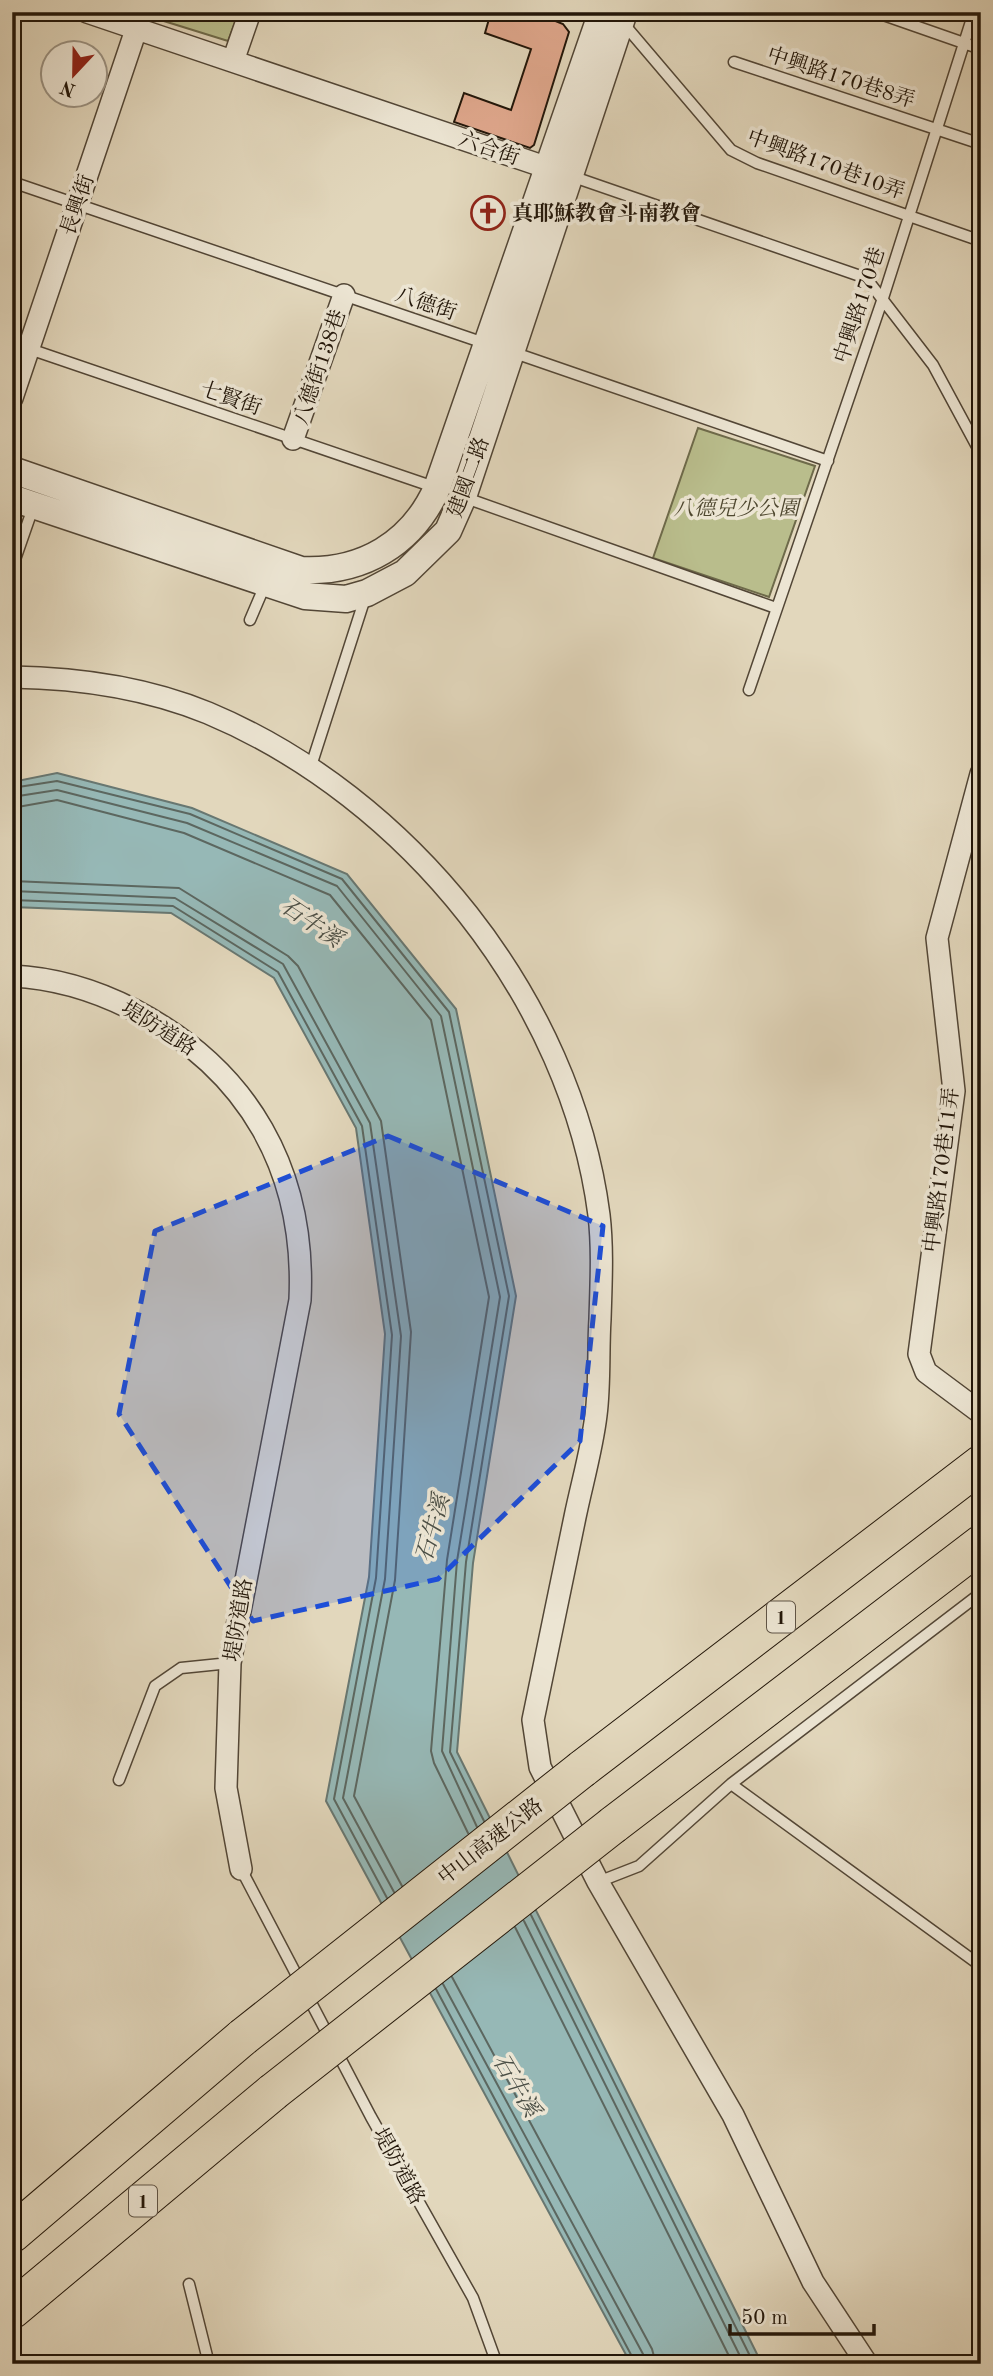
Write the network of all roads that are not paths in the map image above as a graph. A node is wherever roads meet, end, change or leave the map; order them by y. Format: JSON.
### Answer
{"nodes":[{"id":1,"x":87,"y":12,"type":"edge"},
{"id":2,"x":250,"y":12,"type":"edge"},
{"id":3,"x":875,"y":12,"type":"edge"},
{"id":4,"x":974,"y":12,"type":"edge"},
{"id":5,"x":609,"y":15,"type":"edge"},
{"id":6,"x":139,"y":21,"type":"edge"},
{"id":7,"x":964,"y":43,"type":"junction"},
{"id":8,"x":981,"y":49,"type":"edge"},
{"id":9,"x":233,"y":61,"type":"junction"},
{"id":10,"x":734,"y":61,"type":"dead end"},
{"id":11,"x":936,"y":129,"type":"junction"},
{"id":12,"x":981,"y":144,"type":"edge"},
{"id":13,"x":560,"y":172,"type":"junction"},
{"id":14,"x":12,"y":182,"type":"edge"},
{"id":15,"x":77,"y":204,"type":"junction"},
{"id":16,"x":909,"y":215,"type":"junction"},
{"id":17,"x":981,"y":241,"type":"edge"},
{"id":18,"x":344,"y":295,"type":"junction"},
{"id":19,"x":883,"y":298,"type":"junction"},
{"id":20,"x":20,"y":346,"type":"edge"},
{"id":21,"x":500,"y":348,"type":"junction"},
{"id":22,"x":12,"y":397,"type":"edge"},
{"id":23,"x":293,"y":439,"type":"junction"},
{"id":24,"x":981,"y":454,"type":"edge"},
{"id":25,"x":828,"y":461,"type":"junction"},
{"id":26,"x":12,"y":470,"type":"edge"},
{"id":27,"x":438,"y":488,"type":"junction"},
{"id":28,"x":463,"y":497,"type":"junction"},
{"id":29,"x":23,"y":502,"type":"edge"},
{"id":30,"x":12,"y":568,"type":"edge"},
{"id":31,"x":265,"y":584,"type":"junction"},
{"id":32,"x":367,"y":593,"type":"junction"},
{"id":33,"x":776,"y":608,"type":"junction"},
{"id":34,"x":250,"y":620,"type":"dead end"},
{"id":35,"x":12,"y":677,"type":"edge"},
{"id":36,"x":748,"y":690,"type":"dead end"},
{"id":37,"x":310,"y":769,"type":"junction"},
{"id":38,"x":981,"y":774,"type":"edge"},
{"id":39,"x":975,"y":819,"type":"edge"},
{"id":40,"x":12,"y":976,"type":"edge"},
{"id":41,"x":981,"y":1413,"type":"edge"},
{"id":42,"x":981,"y":1464,"type":"edge"},
{"id":43,"x":981,"y":1544,"type":"edge"},
{"id":44,"x":981,"y":1593,"type":"edge"},
{"id":45,"x":230,"y":1663,"type":"junction"},
{"id":46,"x":119,"y":1780,"type":"dead end"},
{"id":47,"x":731,"y":1784,"type":"junction"},
{"id":48,"x":241,"y":1869,"type":"joint"},
{"id":49,"x":598,"y":1881,"type":"junction"},
{"id":50,"x":981,"y":1966,"type":"edge"},
{"id":51,"x":12,"y":2234,"type":"edge"},
{"id":52,"x":189,"y":2284,"type":"dead end"},
{"id":53,"x":12,"y":2310,"type":"edge"},
{"id":54,"x":209,"y":2364,"type":"edge"},
{"id":55,"x":497,"y":2364,"type":"edge"},
{"id":56,"x":867,"y":2364,"type":"edge"}],
"edges":[{"from":1,"to":6,"type":"street","name":"六合街"},
{"from":2,"to":9,"type":"street"},
{"from":3,"to":7,"type":"lane"},
{"from":4,"to":7,"type":"lane","name":"中興路170巷"},
{"from":5,"to":13,"type":"street","name":"建國二路"},
{"from":5,"to":16,"type":"lane","name":"中興路170巷10弄"},
{"from":6,"to":9,"type":"street","name":"六合街"},
{"from":6,"to":15,"type":"street","name":"長興街"},
{"from":7,"to":8,"type":"lane"},
{"from":7,"to":11,"type":"lane","name":"中興路170巷"},
{"from":9,"to":13,"type":"street","name":"六合街"},
{"from":10,"to":11,"type":"lane","name":"中興路170巷8弄"},
{"from":11,"to":12,"type":"lane","name":"中興路170巷8弄"},
{"from":11,"to":16,"type":"lane","name":"中興路170巷"},
{"from":13,"to":19,"type":"lane","name":"六合街"},
{"from":13,"to":21,"type":"street","name":"建國二路"},
{"from":14,"to":15,"type":"lane","name":"八德街"},
{"from":15,"to":18,"type":"lane","name":"八德街"},
{"from":15,"to":20,"type":"street","name":"長興街"},
{"from":16,"to":17,"type":"lane","name":"中興路170巷10弄"},
{"from":16,"to":19,"type":"lane","name":"中興路170巷"},
{"from":18,"to":21,"type":"lane","name":"八德街"},
{"from":18,"to":23,"type":"street","name":"八德街138巷"},
{"from":19,"to":24,"type":"lane"},
{"from":19,"to":25,"type":"lane","name":"中興路170巷"},
{"from":20,"to":22,"type":"street","name":"長興街"},
{"from":20,"to":23,"type":"lane","name":"七賢街"},
{"from":21,"to":25,"type":"lane","name":"八德街"},
{"from":21,"to":27,"type":"street","name":"建國二路"},
{"from":21,"to":28,"type":"street","name":"建國二路"},
{"from":23,"to":27,"type":"lane","name":"七賢街"},
{"from":25,"to":33,"type":"lane","name":"中興路170巷"},
{"from":26,"to":27,"type":"street","name":"建國二路"},
{"from":28,"to":32,"type":"street","name":"建國二路"},
{"from":28,"to":33,"type":"lane"},
{"from":29,"to":30,"type":"lane"},
{"from":29,"to":31,"type":"street","name":"建國二路"},
{"from":31,"to":32,"type":"street","name":"建國二路"},
{"from":31,"to":34,"type":"lane"},
{"from":32,"to":37,"type":"lane"},
{"from":33,"to":36,"type":"lane","name":"中興路170巷"},
{"from":35,"to":37,"type":"street"},
{"from":37,"to":49,"type":"street"},
{"from":38,"to":39,"type":"street","name":"中興路170巷11弄"},
{"from":39,"to":41,"type":"street","name":"中興路170巷11弄"},
{"from":40,"to":45,"type":"street","name":"堤防道路"},
{"from":42,"to":51,"type":"highway","name":"中山高速公路","number":"1","bridge":true},
{"from":43,"to":53,"type":"highway","number":"1","bridge":true},
{"from":44,"to":47,"type":"lane"},
{"from":45,"to":46,"type":"lane"},
{"from":45,"to":48,"type":"street","name":"堤防道路"},
{"from":47,"to":49,"type":"lane"},
{"from":47,"to":50,"type":"lane"},
{"from":48,"to":55,"type":"lane","name":"堤防道路"},
{"from":49,"to":56,"type":"street"},
{"from":52,"to":54,"type":"lane"}]}
